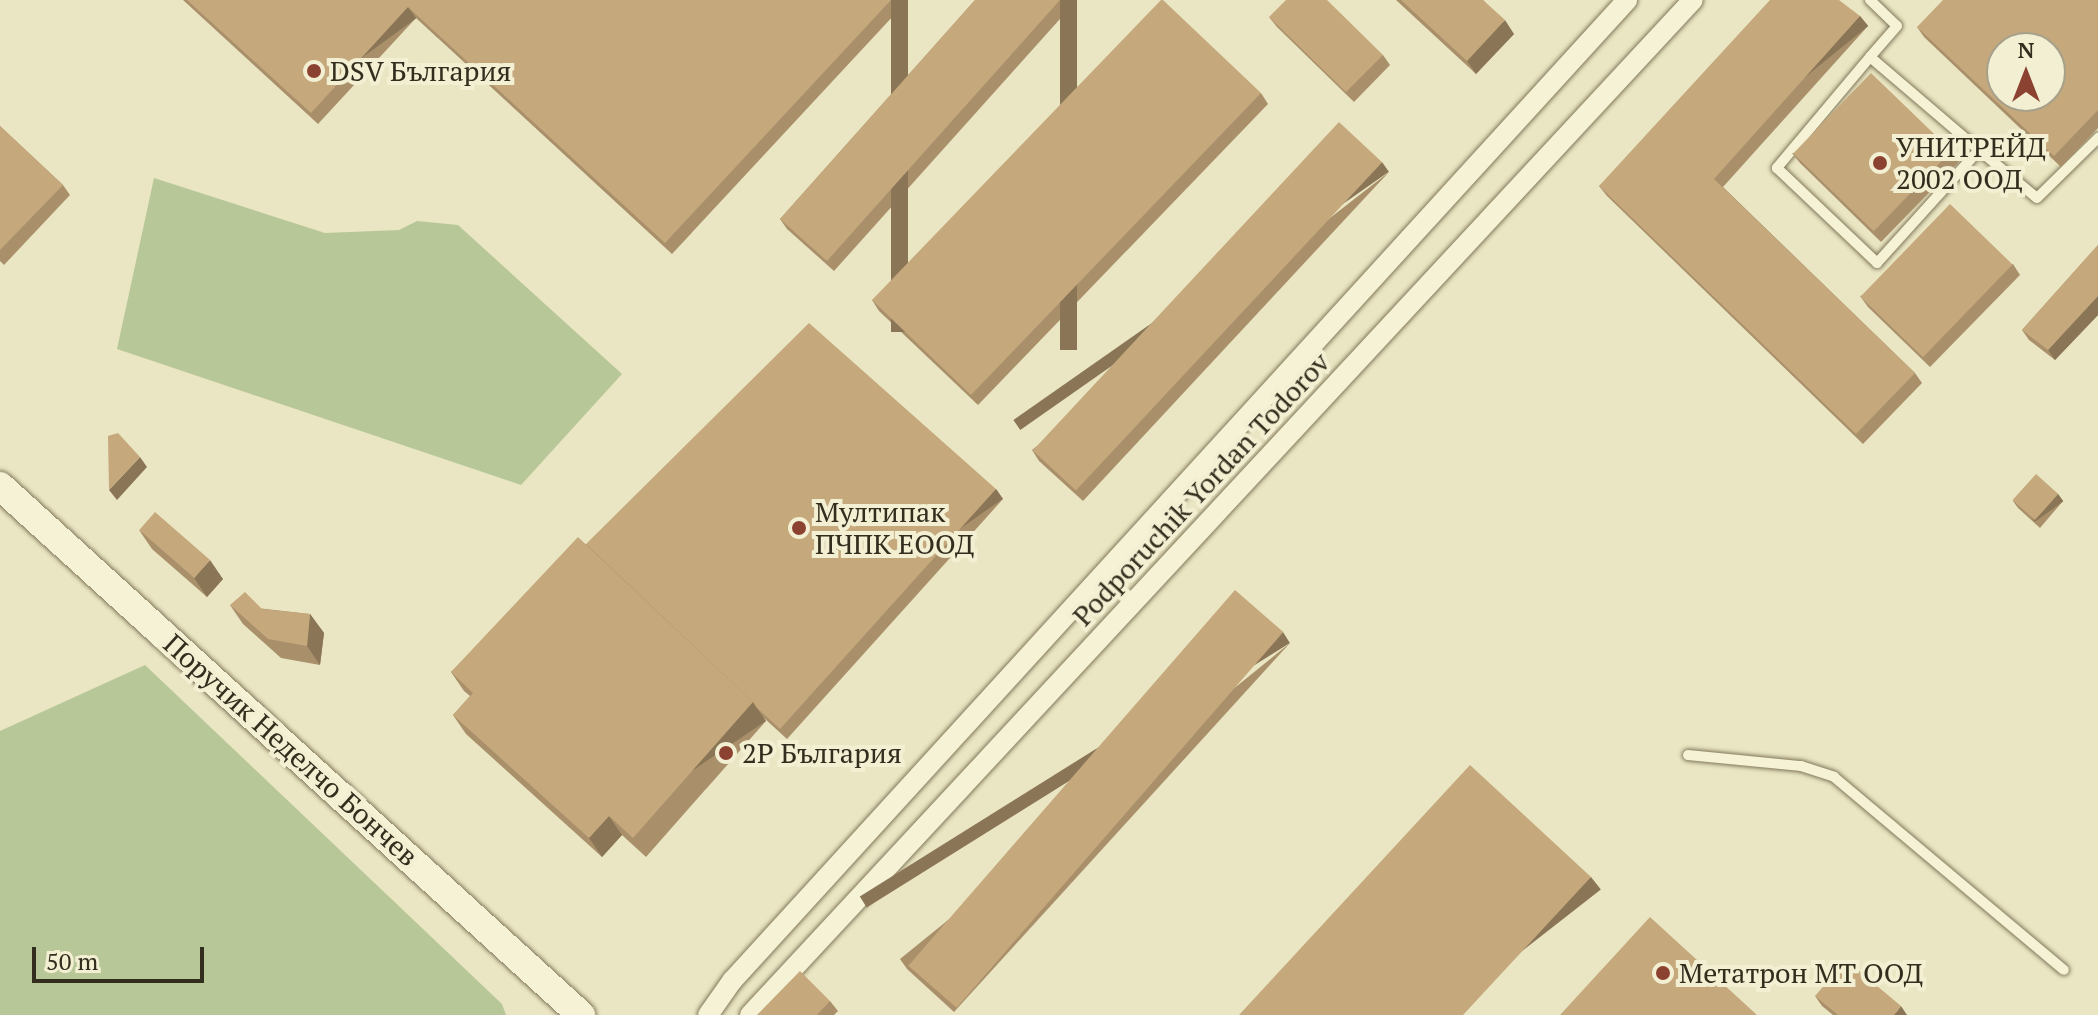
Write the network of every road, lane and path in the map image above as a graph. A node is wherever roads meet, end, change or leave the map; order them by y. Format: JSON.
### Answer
{"nodes":[{"id":1,"x":1627,"y":0,"type":"edge"},
{"id":2,"x":1693,"y":0,"type":"edge"},
{"id":3,"x":1870,"y":0,"type":"edge"},
{"id":4,"x":1870,"y":57,"type":"junction"},
{"id":5,"x":2098,"y":138,"type":"edge"},
{"id":6,"x":1979,"y":150,"type":"junction"},
{"id":7,"x":0,"y":486,"type":"edge"},
{"id":8,"x":1688,"y":755,"type":"dead end"},
{"id":9,"x":2064,"y":970,"type":"dead end"},
{"id":10,"x":581,"y":1015,"type":"edge"},
{"id":11,"x":708,"y":1015,"type":"edge"},
{"id":12,"x":750,"y":1015,"type":"edge"}],
"edges":[{"from":1,"to":11,"type":"street","name":"Podporuchik Yordan Todorov"},
{"from":2,"to":12,"type":"street","name":"Podporuchik Yordan Todorov"},
{"from":3,"to":4,"type":"lane"},
{"from":4,"to":6,"type":"lane"},
{"from":4,"to":6,"type":"lane"},
{"from":5,"to":6,"type":"lane"},
{"from":7,"to":10,"type":"street","name":"Поручик Неделчо Бончев"},
{"from":8,"to":9,"type":"lane"}]}
